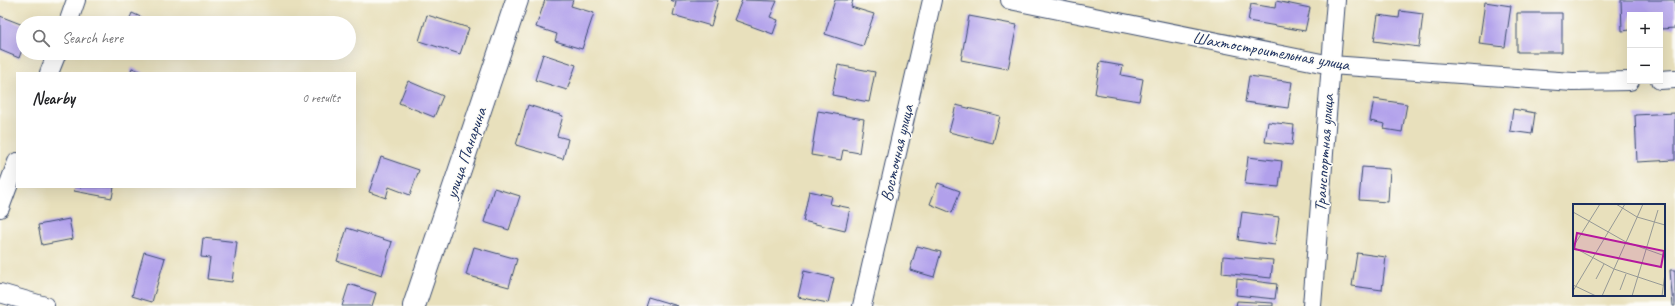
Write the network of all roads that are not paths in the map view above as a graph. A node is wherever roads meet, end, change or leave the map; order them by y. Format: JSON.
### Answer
{"nodes":[{"id":1,"x":76,"y":0,"type":"edge"},
{"id":2,"x":517,"y":0,"type":"edge"},
{"id":3,"x":932,"y":0,"type":"edge"},
{"id":4,"x":1010,"y":0,"type":"edge"},
{"id":5,"x":1336,"y":0,"type":"edge"},
{"id":6,"x":70,"y":16,"type":"edge"},
{"id":7,"x":54,"y":60,"type":"edge"},
{"id":8,"x":1331,"y":65,"type":"junction"},
{"id":9,"x":49,"y":72,"type":"edge"},
{"id":10,"x":1675,"y":79,"type":"edge"},
{"id":11,"x":1627,"y":80,"type":"edge"},
{"id":12,"x":1663,"y":80,"type":"edge"},
{"id":13,"x":16,"y":165,"type":"edge"},
{"id":14,"x":0,"y":208,"type":"edge"},
{"id":15,"x":0,"y":293,"type":"edge"},
{"id":16,"x":45,"y":306,"type":"edge"},
{"id":17,"x":414,"y":306,"type":"edge"},
{"id":18,"x":862,"y":306,"type":"edge"},
{"id":19,"x":1312,"y":306,"type":"edge"}],
"edges":[{"from":1,"to":6,"type":"street"},
{"from":2,"to":17,"type":"street","name":"улица Панарина"},
{"from":3,"to":18,"type":"street","name":"Восточная улица"},
{"from":4,"to":8,"type":"street","name":"Шахтостроительная улица"},
{"from":5,"to":8,"type":"street","name":"Транспортная улица"},
{"from":7,"to":9,"type":"street"},
{"from":8,"to":11,"type":"street","name":"Шахтостроительная улица"},
{"from":8,"to":19,"type":"street","name":"Транспортная улица"},
{"from":10,"to":12,"type":"street"},
{"from":13,"to":14,"type":"street"},
{"from":15,"to":16,"type":"street"}]}
